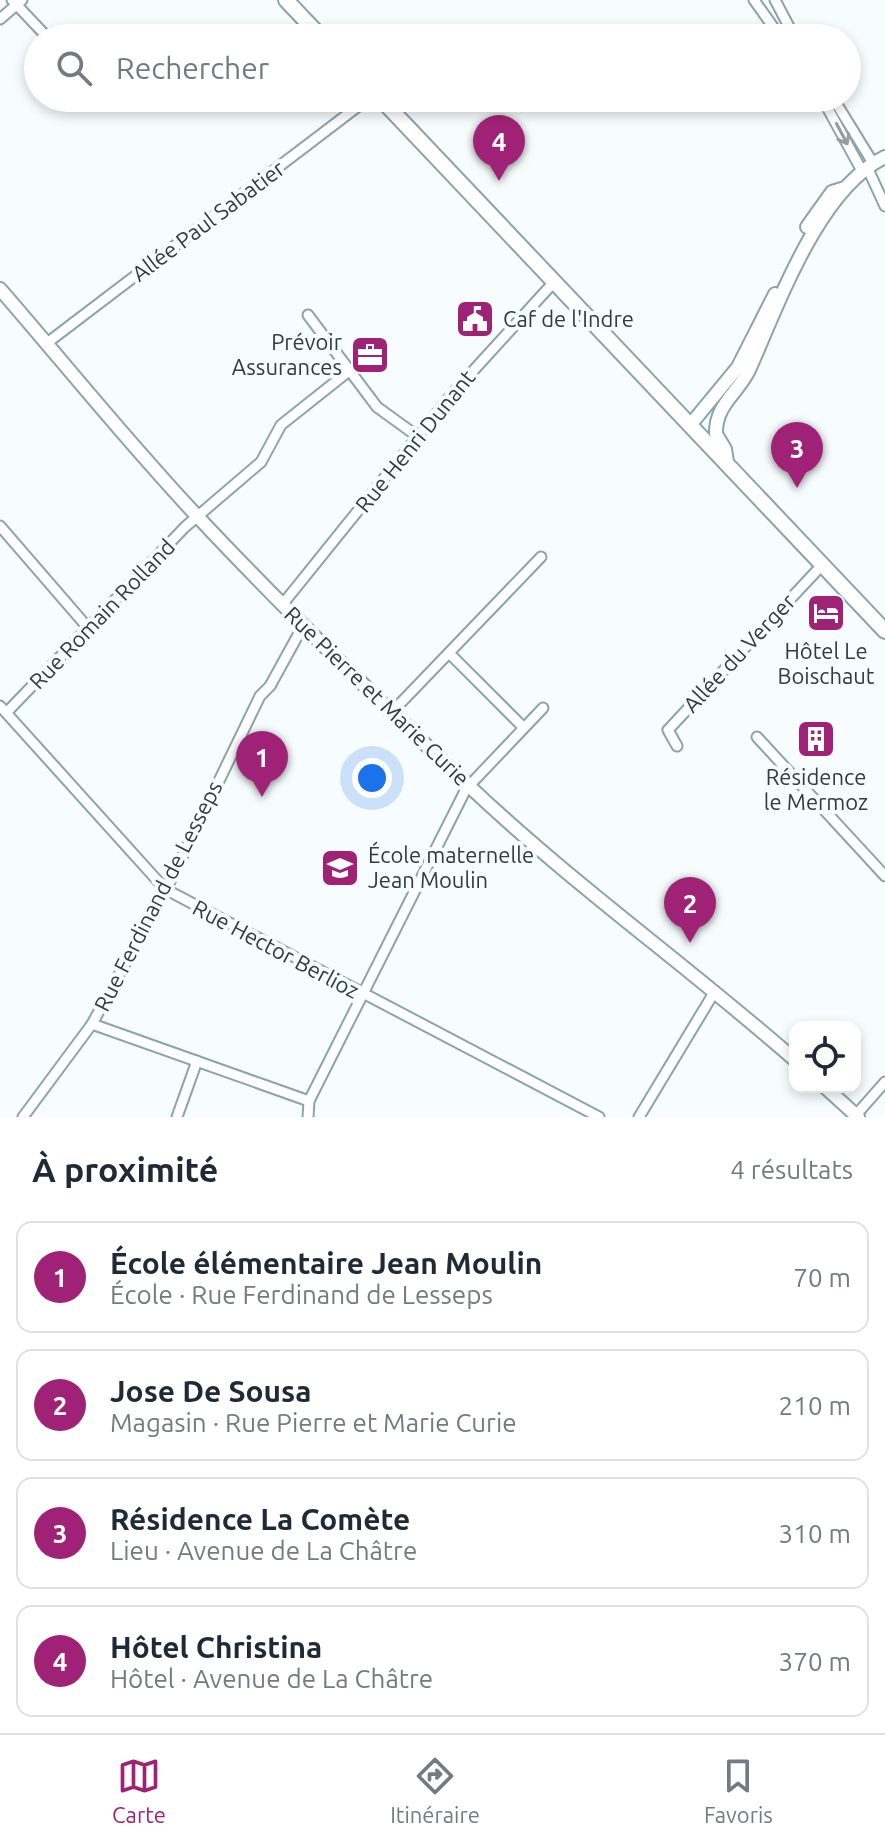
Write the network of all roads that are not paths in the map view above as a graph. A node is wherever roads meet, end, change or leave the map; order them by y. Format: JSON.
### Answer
{"nodes":[{"id":1,"x":754,"y":0,"type":"edge"},
{"id":2,"x":764,"y":0,"type":"edge"},
{"id":3,"x":775,"y":0,"type":"edge"},
{"id":4,"x":17,"y":2,"type":"edge"},
{"id":5,"x":295,"y":3,"type":"edge"},
{"id":6,"x":0,"y":19,"type":"edge"},
{"id":7,"x":36,"y":24,"type":"edge"},
{"id":8,"x":311,"y":24,"type":"edge"},
{"id":9,"x":770,"y":24,"type":"edge"},
{"id":10,"x":771,"y":24,"type":"edge"},
{"id":11,"x":788,"y":24,"type":"edge"},
{"id":12,"x":351,"y":112,"type":"edge"},
{"id":13,"x":393,"y":112,"type":"edge"},
{"id":14,"x":833,"y":112,"type":"edge"},
{"id":15,"x":841,"y":112,"type":"edge"},
{"id":16,"x":872,"y":164,"type":"edge"},
{"id":17,"x":845,"y":188,"type":"junction"},
{"id":18,"x":885,"y":206,"type":"edge"},
{"id":19,"x":554,"y":282,"type":"junction"},
{"id":20,"x":0,"y":289,"type":"edge"},
{"id":21,"x":308,"y":315,"type":"dead end"},
{"id":22,"x":47,"y":343,"type":"junction"},
{"id":23,"x":349,"y":371,"type":"junction"},
{"id":24,"x":722,"y":407,"type":"junction"},
{"id":25,"x":706,"y":408,"type":"junction"},
{"id":26,"x":676,"y":409,"type":"junction"},
{"id":27,"x":691,"y":424,"type":"junction"},
{"id":28,"x":417,"y":436,"type":"junction"},
{"id":29,"x":727,"y":462,"type":"junction"},
{"id":30,"x":197,"y":517,"type":"junction"},
{"id":31,"x":0,"y":526,"type":"edge"},
{"id":32,"x":541,"y":557,"type":"dead end"},
{"id":33,"x":823,"y":564,"type":"junction"},
{"id":34,"x":282,"y":605,"type":"junction"},
{"id":35,"x":303,"y":626,"type":"junction"},
{"id":36,"x":89,"y":629,"type":"junction"},
{"id":37,"x":885,"y":631,"type":"edge"},
{"id":38,"x":449,"y":653,"type":"junction"},
{"id":39,"x":543,"y":708,"type":"dead end"},
{"id":40,"x":4,"y":709,"type":"edge"},
{"id":41,"x":392,"y":712,"type":"junction"},
{"id":42,"x":523,"y":727,"type":"junction"},
{"id":43,"x":757,"y":737,"type":"dead end"},
{"id":44,"x":677,"y":746,"type":"dead end"},
{"id":45,"x":469,"y":786,"type":"junction"},
{"id":46,"x":885,"y":876,"type":"edge"},
{"id":47,"x":165,"y":889,"type":"junction"},
{"id":48,"x":715,"y":991,"type":"junction"},
{"id":49,"x":362,"y":994,"type":"junction"},
{"id":50,"x":92,"y":1024,"type":"junction"},
{"id":51,"x":789,"y":1055,"type":"edge"},
{"id":52,"x":197,"y":1061,"type":"junction"},
{"id":53,"x":885,"y":1082,"type":"edge"},
{"id":54,"x":832,"y":1093,"type":"edge"},
{"id":55,"x":309,"y":1101,"type":"junction"},
{"id":56,"x":857,"y":1116,"type":"edge"},
{"id":57,"x":23,"y":1117,"type":"edge"},
{"id":58,"x":177,"y":1117,"type":"edge"},
{"id":59,"x":308,"y":1117,"type":"edge"},
{"id":60,"x":599,"y":1117,"type":"edge"},
{"id":61,"x":639,"y":1117,"type":"edge"}],
"edges":[{"from":1,"to":9,"type":"street"},
{"from":2,"to":10,"type":"street"},
{"from":3,"to":11,"type":"street"},
{"from":4,"to":6,"type":"street"},
{"from":4,"to":7,"type":"street"},
{"from":5,"to":8,"type":"main road"},
{"from":12,"to":22,"type":"street","name":"Allée Paul Sabatier"},
{"from":13,"to":19,"type":"main road"},
{"from":14,"to":16,"type":"street","one_way":true},
{"from":15,"to":16,"type":"street"},
{"from":16,"to":17,"type":"street"},
{"from":16,"to":18,"type":"street"},
{"from":17,"to":24,"type":"street"},
{"from":17,"to":25,"type":"street"},
{"from":19,"to":26,"type":"main road"},
{"from":19,"to":28,"type":"street","name":"Rue Henri Dunant"},
{"from":20,"to":22,"type":"street","name":"Rue Pierre et Marie Curie"},
{"from":21,"to":23,"type":"street"},
{"from":22,"to":30,"type":"street","name":"Rue Pierre et Marie Curie"},
{"from":23,"to":28,"type":"street"},
{"from":23,"to":30,"type":"street","name":"Rue Romain Rolland"},
{"from":24,"to":25,"type":"street"},
{"from":24,"to":29,"type":"street"},
{"from":25,"to":26,"type":"street"},
{"from":25,"to":27,"type":"street"},
{"from":26,"to":27,"type":"main road"},
{"from":27,"to":29,"type":"main road"},
{"from":28,"to":34,"type":"street","name":"Rue Henri Dunant"},
{"from":29,"to":33,"type":"main road"},
{"from":30,"to":34,"type":"street","name":"Rue Pierre et Marie Curie"},
{"from":30,"to":36,"type":"street","name":"Rue Romain Rolland"},
{"from":31,"to":36,"type":"street"},
{"from":32,"to":38,"type":"street"},
{"from":33,"to":37,"type":"main road"},
{"from":33,"to":44,"type":"street","name":"Allée du Verger"},
{"from":34,"to":35,"type":"street","name":"Rue Pierre et Marie Curie"},
{"from":35,"to":41,"type":"street","name":"Rue Pierre et Marie Curie"},
{"from":35,"to":47,"type":"street","name":"Rue Ferdinand de Lesseps"},
{"from":36,"to":40,"type":"street","name":"Rue Romain Rolland"},
{"from":38,"to":41,"type":"street"},
{"from":38,"to":42,"type":"street"},
{"from":39,"to":42,"type":"street"},
{"from":40,"to":47,"type":"street","name":"Rue Hector Berlioz"},
{"from":41,"to":45,"type":"street","name":"Rue Pierre et Marie Curie"},
{"from":42,"to":45,"type":"street"},
{"from":43,"to":46,"type":"street"},
{"from":45,"to":48,"type":"street","name":"Rue Pierre et Marie Curie"},
{"from":45,"to":49,"type":"street"},
{"from":47,"to":49,"type":"street","name":"Rue Hector Berlioz"},
{"from":47,"to":50,"type":"street","name":"Rue Ferdinand de Lesseps"},
{"from":48,"to":51,"type":"street","name":"Rue Pierre et Marie Curie"},
{"from":48,"to":61,"type":"street"},
{"from":49,"to":55,"type":"street"},
{"from":49,"to":60,"type":"street","name":"Rue Hector Berlioz"},
{"from":50,"to":52,"type":"street"},
{"from":50,"to":57,"type":"street","name":"Rue Ferdinand de Lesseps"},
{"from":52,"to":55,"type":"street"},
{"from":52,"to":58,"type":"street"},
{"from":53,"to":56,"type":"street"},
{"from":54,"to":56,"type":"street"},
{"from":55,"to":59,"type":"street"}]}
